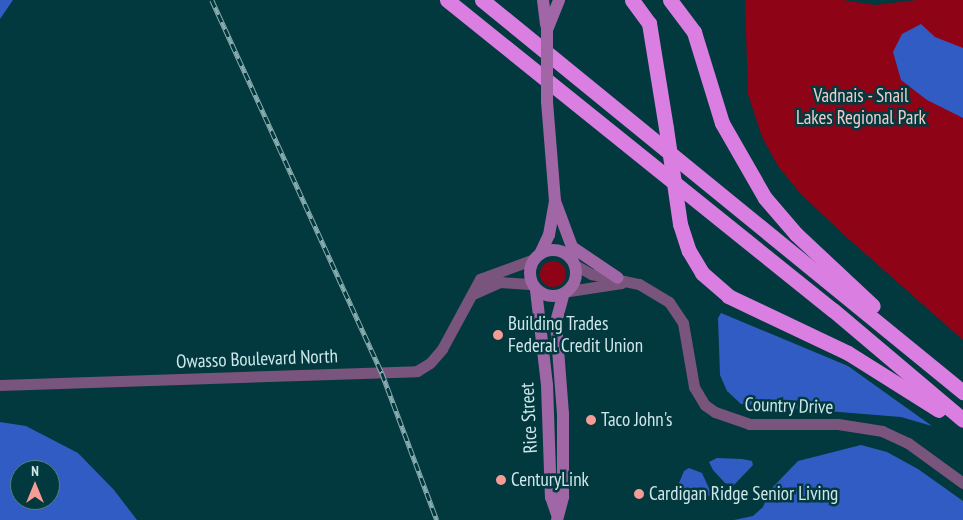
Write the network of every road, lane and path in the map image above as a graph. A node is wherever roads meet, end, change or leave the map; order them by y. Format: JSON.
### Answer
{"nodes":[{"id":1,"x":447,"y":0,"type":"edge"},
{"id":2,"x":482,"y":0,"type":"edge"},
{"id":3,"x":543,"y":0,"type":"edge"},
{"id":4,"x":559,"y":0,"type":"edge"},
{"id":5,"x":632,"y":0,"type":"edge"},
{"id":6,"x":670,"y":0,"type":"edge"},
{"id":7,"x":679,"y":6,"type":"edge"},
{"id":8,"x":547,"y":30,"type":"junction"},
{"id":9,"x":555,"y":201,"type":"junction"},
{"id":10,"x":537,"y":257,"type":"junction"},
{"id":11,"x":573,"y":257,"type":"junction"},
{"id":12,"x":622,"y":280,"type":"junction"},
{"id":13,"x":534,"y":287,"type":"junction"},
{"id":14,"x":566,"y":293,"type":"junction"},
{"id":15,"x":473,"y":294,"type":"junction"},
{"id":16,"x":0,"y":384,"type":"edge"},
{"id":17,"x":962,"y":391,"type":"edge"},
{"id":18,"x":963,"y":420,"type":"edge"},
{"id":19,"x":963,"y":426,"type":"edge"},
{"id":20,"x":963,"y":483,"type":"edge"},
{"id":21,"x":557,"y":517,"type":"edge"}],
"edges":[{"from":1,"to":18,"type":"highway"},
{"from":2,"to":17,"type":"highway"},
{"from":3,"to":8,"type":"main road"},
{"from":4,"to":8,"type":"main road"},
{"from":5,"to":19,"type":"highway","bridge":true},
{"from":6,"to":7,"type":"highway"},
{"from":7,"to":17,"type":"highway"},
{"from":8,"to":9,"type":"main road","bridge":true},
{"from":9,"to":10,"type":"main road"},
{"from":9,"to":11,"type":"main road"},
{"from":10,"to":11,"type":"main road"},
{"from":10,"to":13,"type":"main road"},
{"from":10,"to":15,"type":"street","name":"Owasso Boulevard North"},
{"from":11,"to":12,"type":"main road"},
{"from":11,"to":12,"type":"street","name":"Country Drive"},
{"from":11,"to":14,"type":"main road"},
{"from":12,"to":14,"type":"street"},
{"from":12,"to":20,"type":"street","name":"Country Drive"},
{"from":13,"to":14,"type":"main road"},
{"from":13,"to":15,"type":"street"},
{"from":13,"to":21,"type":"main road","name":"Rice Street"},
{"from":14,"to":21,"type":"main road","name":"Rice Street"},
{"from":15,"to":16,"type":"street","name":"Owasso Boulevard North"}]}
